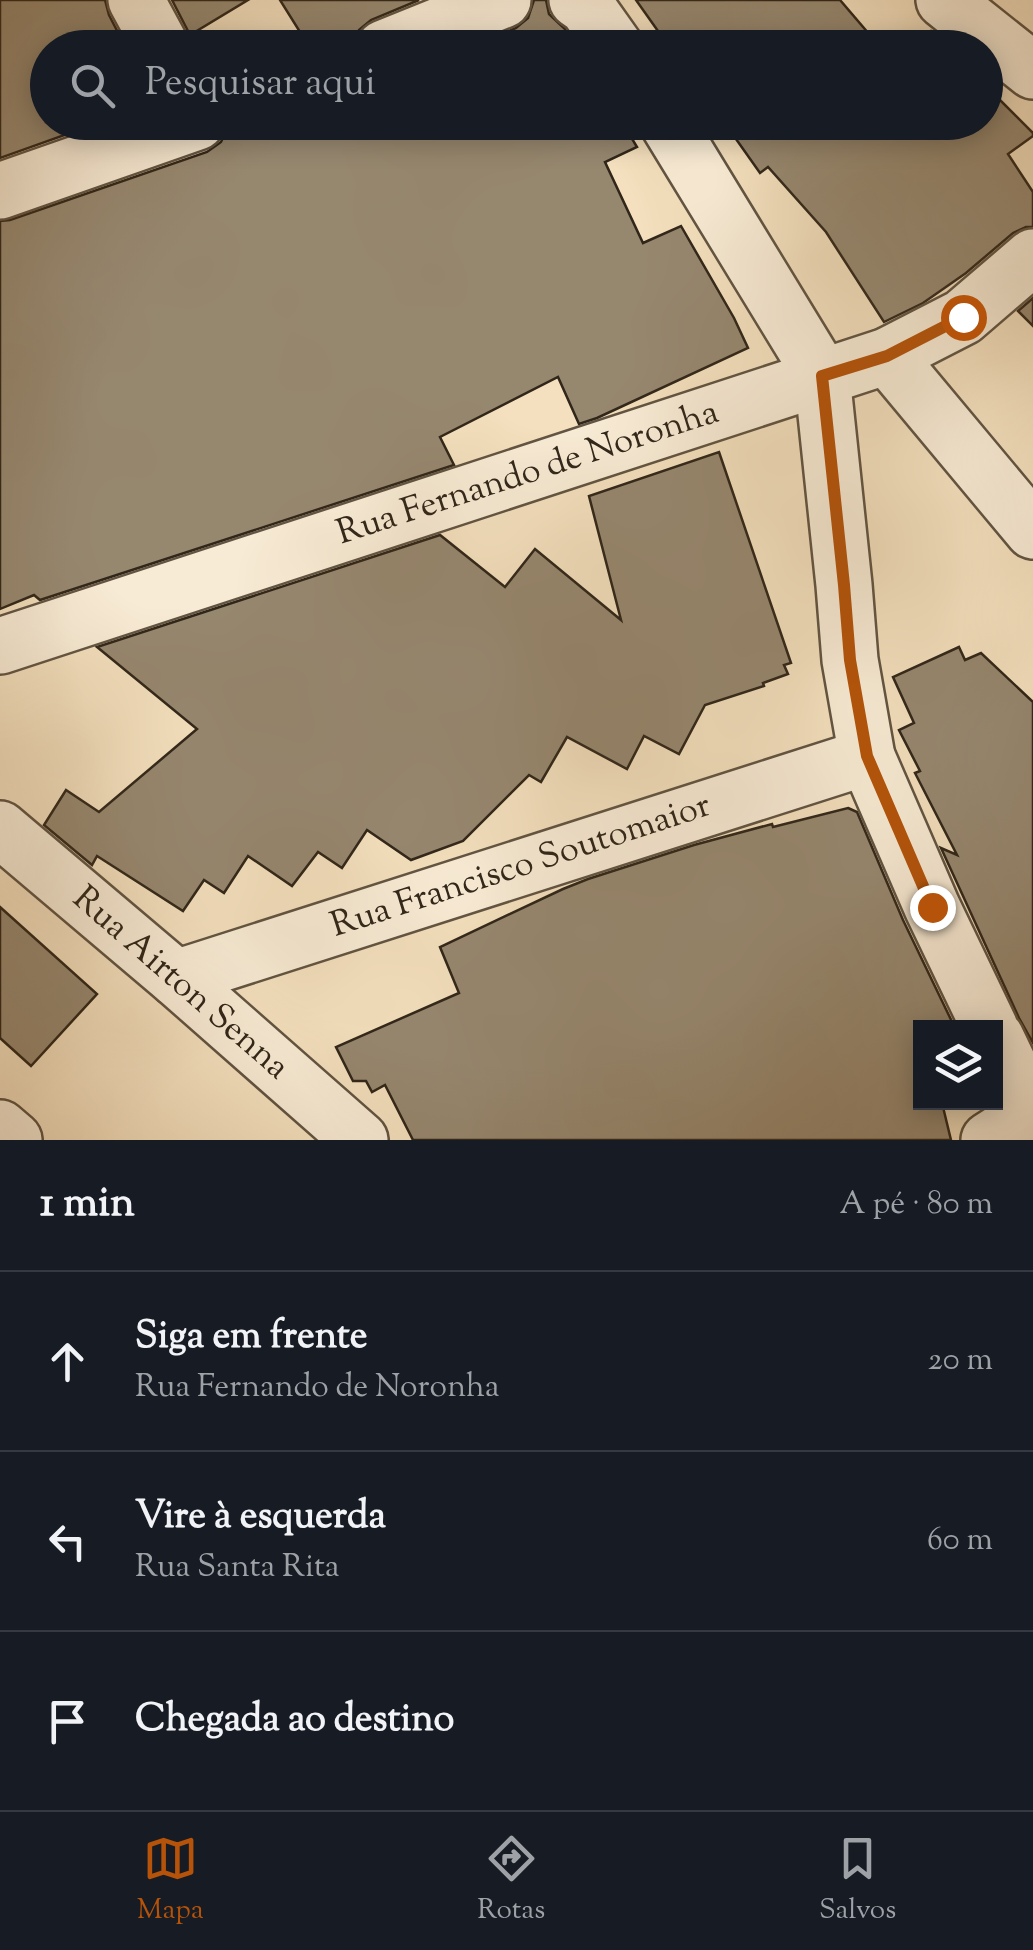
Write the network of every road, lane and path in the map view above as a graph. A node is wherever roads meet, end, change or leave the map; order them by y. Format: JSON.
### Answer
{"nodes":[{"id":1,"x":136,"y":0,"type":"edge"},
{"id":2,"x":503,"y":0,"type":"edge"},
{"id":3,"x":578,"y":0,"type":"edge"},
{"id":4,"x":944,"y":0,"type":"edge"},
{"id":5,"x":152,"y":30,"type":"edge"},
{"id":6,"x":429,"y":30,"type":"edge"},
{"id":7,"x":603,"y":30,"type":"edge"},
{"id":8,"x":982,"y":30,"type":"edge"},
{"id":9,"x":1003,"y":47,"type":"edge"},
{"id":10,"x":1033,"y":71,"type":"edge"},
{"id":11,"x":146,"y":140,"type":"edge"},
{"id":12,"x":678,"y":140,"type":"edge"},
{"id":13,"x":0,"y":191,"type":"edge"},
{"id":14,"x":1033,"y":257,"type":"edge"},
{"id":15,"x":887,"y":356,"type":"junction"},
{"id":16,"x":822,"y":376,"type":"junction"},
{"id":17,"x":1033,"y":531,"type":"edge"},
{"id":18,"x":0,"y":646,"type":"edge"},
{"id":19,"x":867,"y":756,"type":"junction"},
{"id":20,"x":0,"y":829,"type":"edge"},
{"id":21,"x":176,"y":978,"type":"junction"},
{"id":22,"x":986,"y":1020,"type":"edge"},
{"id":23,"x":1003,"y":1053,"type":"edge"},
{"id":24,"x":1032,"y":1113,"type":"edge"},
{"id":25,"x":0,"y":1128,"type":"edge"},
{"id":26,"x":14,"y":1140,"type":"edge"},
{"id":27,"x":360,"y":1140,"type":"edge"},
{"id":28,"x":989,"y":1140,"type":"edge"}],
"edges":[{"from":1,"to":5,"type":"street"},
{"from":2,"to":6,"type":"street"},
{"from":3,"to":7,"type":"street"},
{"from":4,"to":8,"type":"street"},
{"from":9,"to":10,"type":"street"},
{"from":11,"to":13,"type":"street"},
{"from":12,"to":16,"type":"street"},
{"from":14,"to":15,"type":"street","name":"Rua Fernando de Noronha"},
{"from":15,"to":16,"type":"street","name":"Rua Fernando de Noronha"},
{"from":15,"to":17,"type":"street"},
{"from":16,"to":18,"type":"street","name":"Rua Fernando de Noronha"},
{"from":16,"to":19,"type":"street"},
{"from":19,"to":21,"type":"street","name":"Rua Francisco Soutomaior"},
{"from":19,"to":22,"type":"street"},
{"from":20,"to":21,"type":"street","name":"Rua Airton Senna"},
{"from":21,"to":27,"type":"street","name":"Rua Airton Senna"},
{"from":23,"to":24,"type":"street"},
{"from":24,"to":28,"type":"street"},
{"from":25,"to":26,"type":"street"}]}
